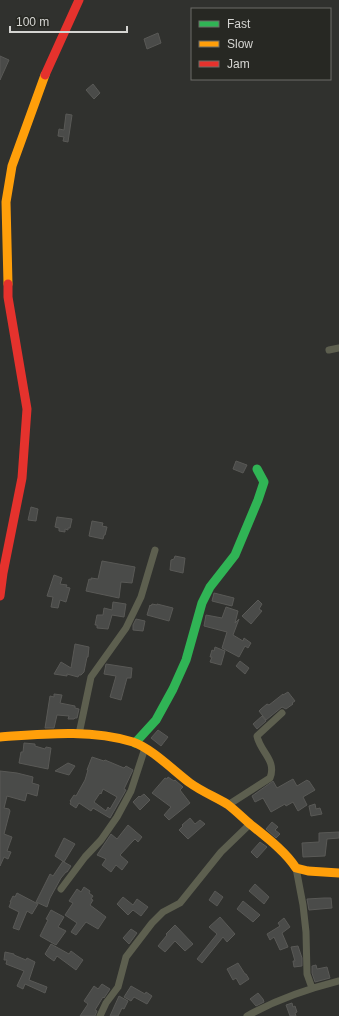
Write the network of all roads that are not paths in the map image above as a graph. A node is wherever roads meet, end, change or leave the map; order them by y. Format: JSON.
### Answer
{"nodes":[{"id":1,"x":79,"y":0,"type":"edge"},
{"id":2,"x":339,"y":348,"type":"edge"},
{"id":3,"x":330,"y":350,"type":"dead end"},
{"id":4,"x":256,"y":469,"type":"dead end"},
{"id":5,"x":155,"y":550,"type":"dead end"},
{"id":6,"x":0,"y":596,"type":"edge"},
{"id":7,"x":282,"y":713,"type":"dead end"},
{"id":8,"x":79,"y":734,"type":"junction"},
{"id":9,"x":0,"y":737,"type":"edge"},
{"id":10,"x":135,"y":743,"type":"junction"},
{"id":11,"x":145,"y":748,"type":"junction"},
{"id":12,"x":228,"y":805,"type":"junction"},
{"id":13,"x":250,"y":824,"type":"junction"},
{"id":14,"x":296,"y":868,"type":"junction"},
{"id":15,"x":339,"y":873,"type":"edge"},
{"id":16,"x":61,"y":889,"type":"dead end"},
{"id":17,"x":339,"y":981,"type":"edge"},
{"id":18,"x":312,"y":988,"type":"junction"},
{"id":19,"x":100,"y":1016,"type":"edge"},
{"id":20,"x":247,"y":1016,"type":"edge"}],
"edges":[{"from":1,"to":6,"type":"street"},
{"from":2,"to":3,"type":"street"},
{"from":4,"to":10,"type":"street"},
{"from":5,"to":8,"type":"street"},
{"from":7,"to":12,"type":"street"},
{"from":8,"to":9,"type":"street"},
{"from":8,"to":10,"type":"street"},
{"from":10,"to":11,"type":"street"},
{"from":11,"to":12,"type":"street"},
{"from":11,"to":16,"type":"street"},
{"from":12,"to":13,"type":"street"},
{"from":13,"to":14,"type":"street"},
{"from":13,"to":19,"type":"street"},
{"from":14,"to":15,"type":"street"},
{"from":14,"to":18,"type":"street"},
{"from":17,"to":18,"type":"street"},
{"from":18,"to":20,"type":"street"}]}
